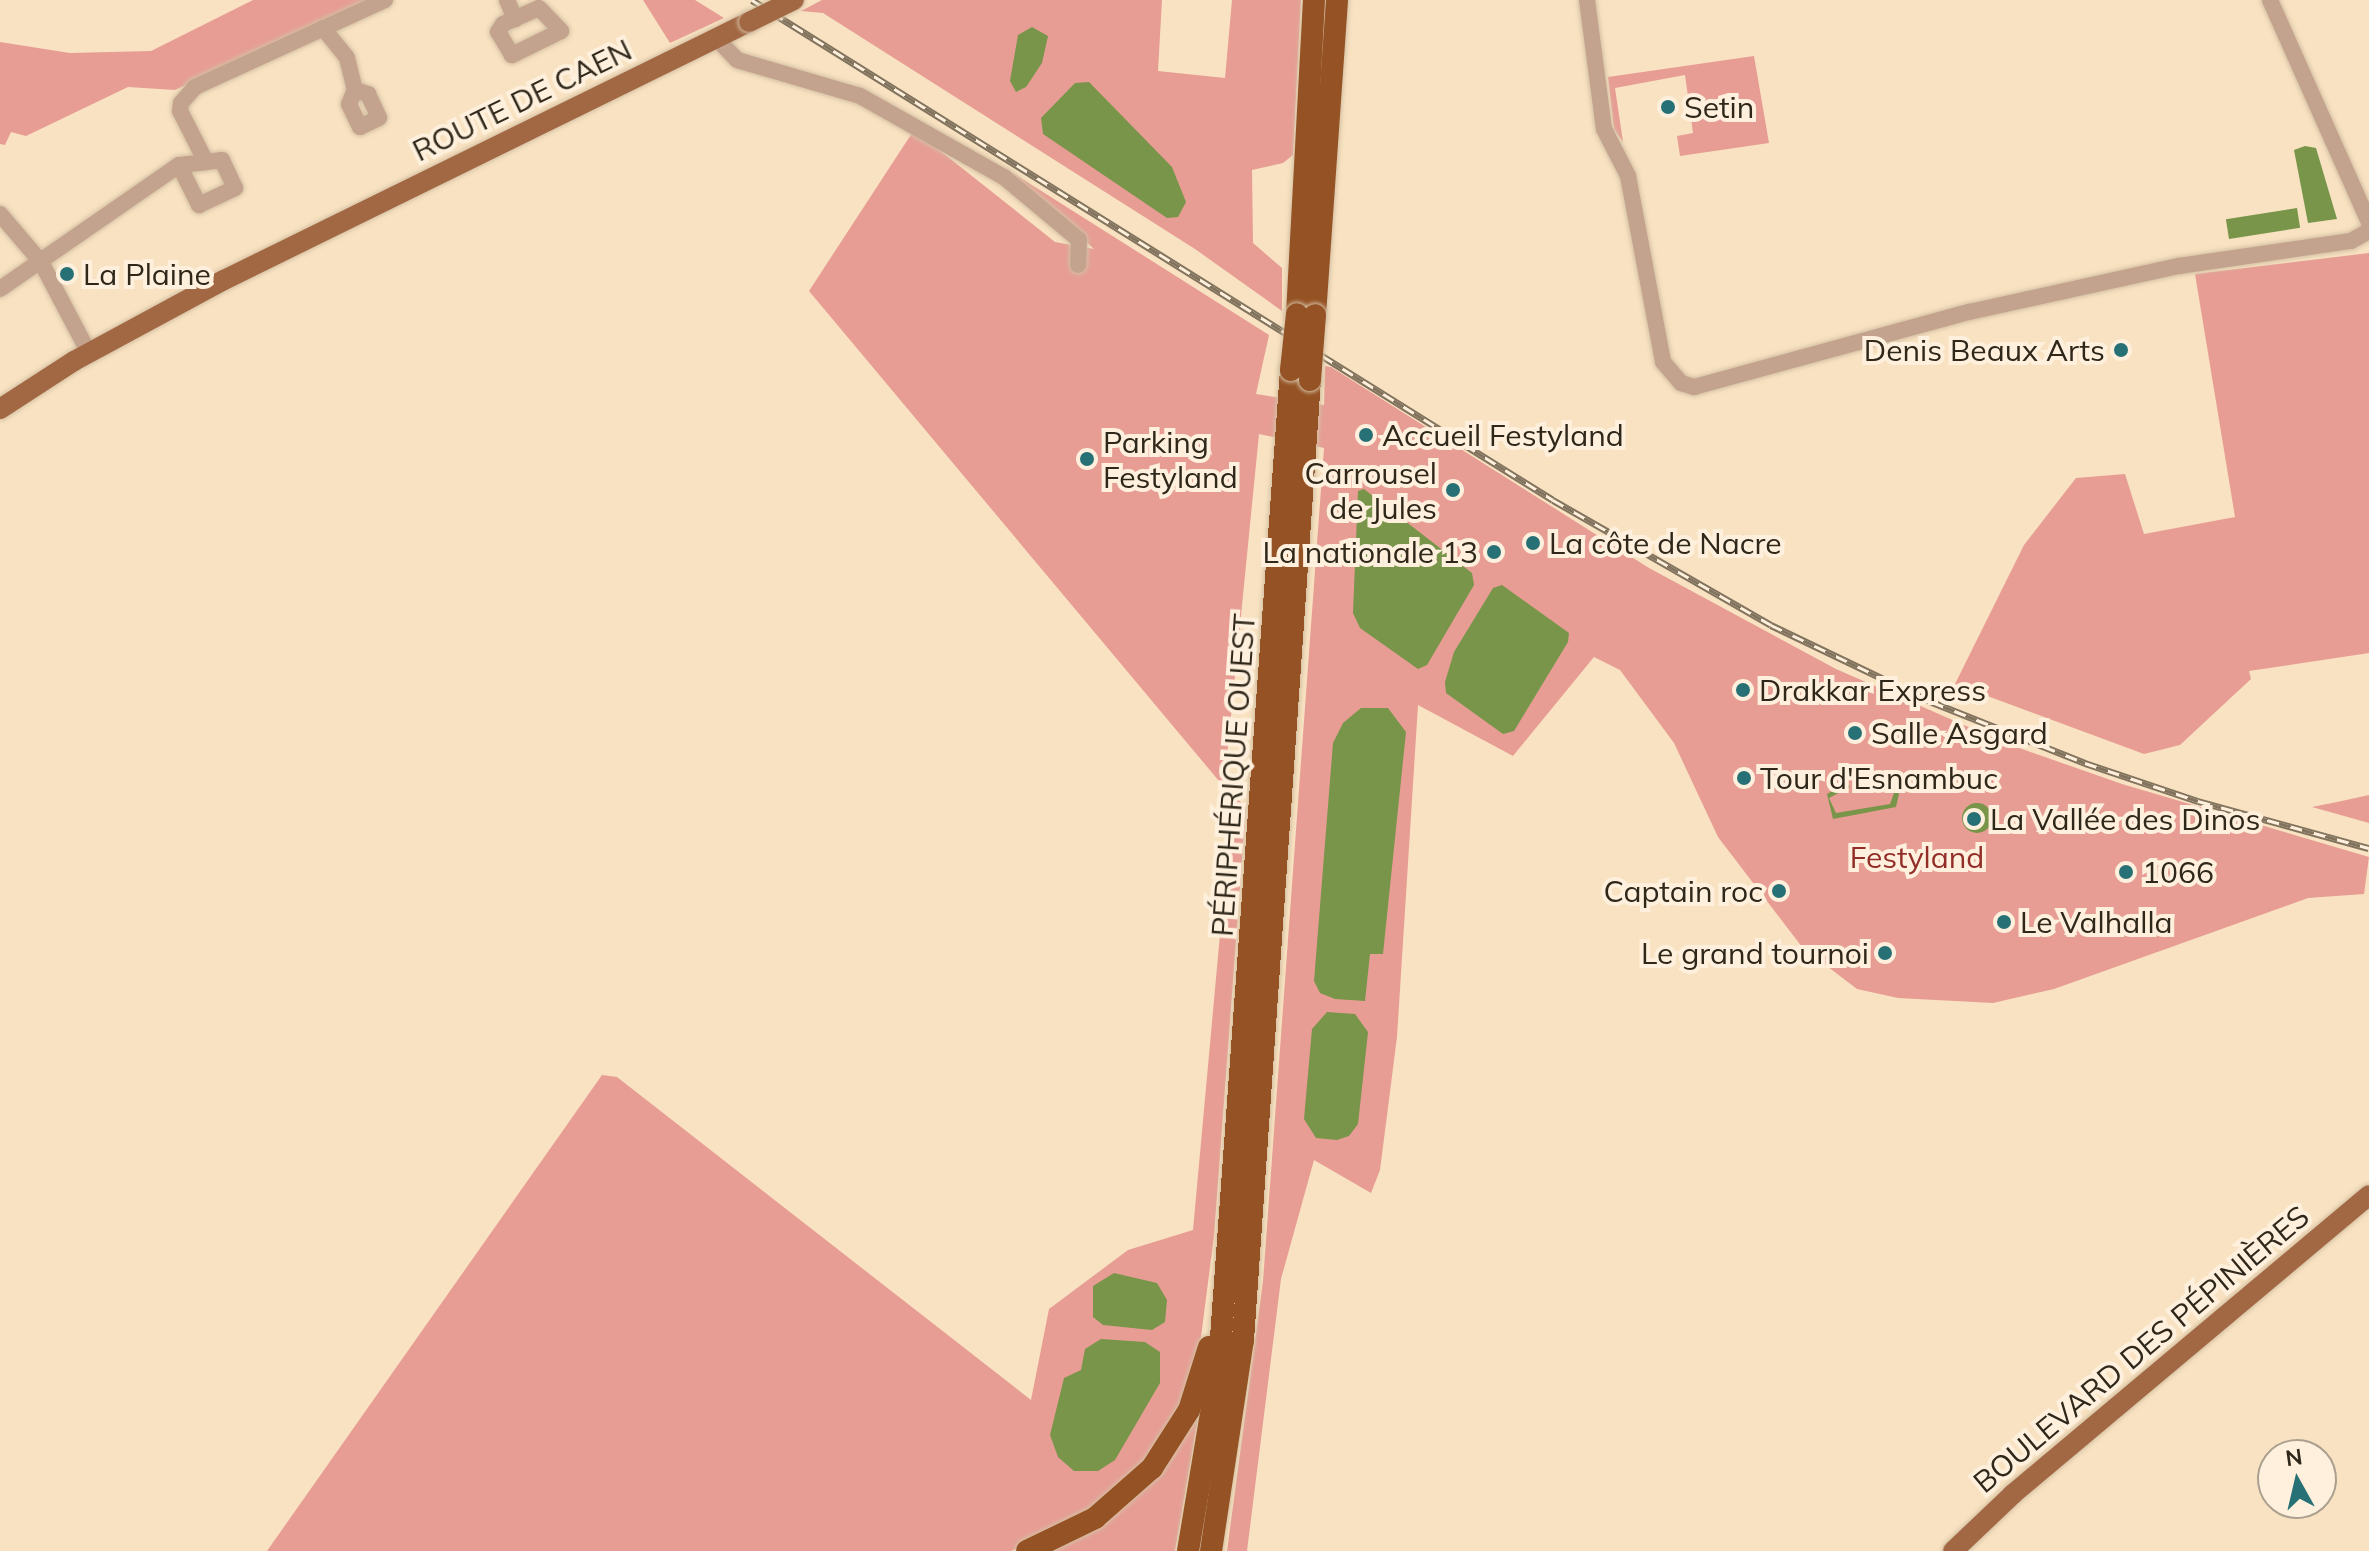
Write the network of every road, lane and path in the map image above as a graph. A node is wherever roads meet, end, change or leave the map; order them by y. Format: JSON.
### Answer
{"nodes":[{"id":1,"x":385,"y":0,"type":"edge"},
{"id":2,"x":507,"y":0,"type":"edge"},
{"id":3,"x":794,"y":0,"type":"edge"},
{"id":4,"x":1314,"y":0,"type":"edge"},
{"id":5,"x":1337,"y":0,"type":"edge"},
{"id":6,"x":1587,"y":0,"type":"edge"},
{"id":7,"x":2270,"y":0,"type":"edge"},
{"id":8,"x":515,"y":19,"type":"dead end"},
{"id":9,"x":323,"y":28,"type":"junction"},
{"id":10,"x":716,"y":38,"type":"junction"},
{"id":11,"x":355,"y":90,"type":"dead end"},
{"id":12,"x":206,"y":162,"type":"junction"},
{"id":13,"x":179,"y":165,"type":"junction"},
{"id":14,"x":0,"y":214,"type":"edge"},
{"id":15,"x":2369,"y":222,"type":"edge"},
{"id":16,"x":2369,"y":231,"type":"edge"},
{"id":17,"x":41,"y":262,"type":"junction"},
{"id":18,"x":1078,"y":265,"type":"dead end"},
{"id":19,"x":0,"y":289,"type":"edge"},
{"id":20,"x":1306,"y":315,"type":"junction"},
{"id":21,"x":86,"y":347,"type":"junction"},
{"id":22,"x":0,"y":392,"type":"edge"},
{"id":23,"x":0,"y":409,"type":"edge"},
{"id":24,"x":1296,"y":442,"type":"junction"},
{"id":25,"x":1233,"y":1191,"type":"junction"},
{"id":26,"x":2369,"y":1195,"type":"edge"},
{"id":27,"x":1027,"y":1551,"type":"edge"},
{"id":28,"x":1188,"y":1551,"type":"edge"},
{"id":29,"x":1211,"y":1551,"type":"edge"},
{"id":30,"x":1953,"y":1551,"type":"edge"}],
"edges":[{"from":1,"to":9,"type":"street"},
{"from":2,"to":8,"type":"street"},
{"from":3,"to":10,"type":"main road","name":"ROUTE DE CAEN","bridge":true},
{"from":4,"to":20,"type":"highway","name":"PÉRIPHÉRIQUE OUEST"},
{"from":5,"to":20,"type":"highway","name":"PÉRIPHÉRIQUE OUEST"},
{"from":6,"to":16,"type":"street"},
{"from":7,"to":15,"type":"street"},
{"from":9,"to":11,"type":"street"},
{"from":9,"to":12,"type":"street"},
{"from":10,"to":18,"type":"street"},
{"from":10,"to":21,"type":"main road","name":"ROUTE DE CAEN"},
{"from":12,"to":13,"type":"street"},
{"from":12,"to":13,"type":"street"},
{"from":13,"to":17,"type":"street"},
{"from":14,"to":17,"type":"street"},
{"from":17,"to":19,"type":"street"},
{"from":17,"to":21,"type":"street"},
{"from":20,"to":24,"type":"highway","name":"PÉRIPHÉRIQUE OUEST","bridge":true},
{"from":21,"to":22,"type":"main road"},
{"from":21,"to":23,"type":"main road"},
{"from":24,"to":25,"type":"highway","name":"PÉRIPHÉRIQUE OUEST"},
{"from":24,"to":29,"type":"highway","name":"PÉRIPHÉRIQUE OUEST"},
{"from":25,"to":27,"type":"highway"},
{"from":25,"to":28,"type":"highway","name":"PÉRIPHÉRIQUE OUEST"},
{"from":26,"to":30,"type":"main road","name":"BOULEVARD DES PÉPINIÈRES"}]}
